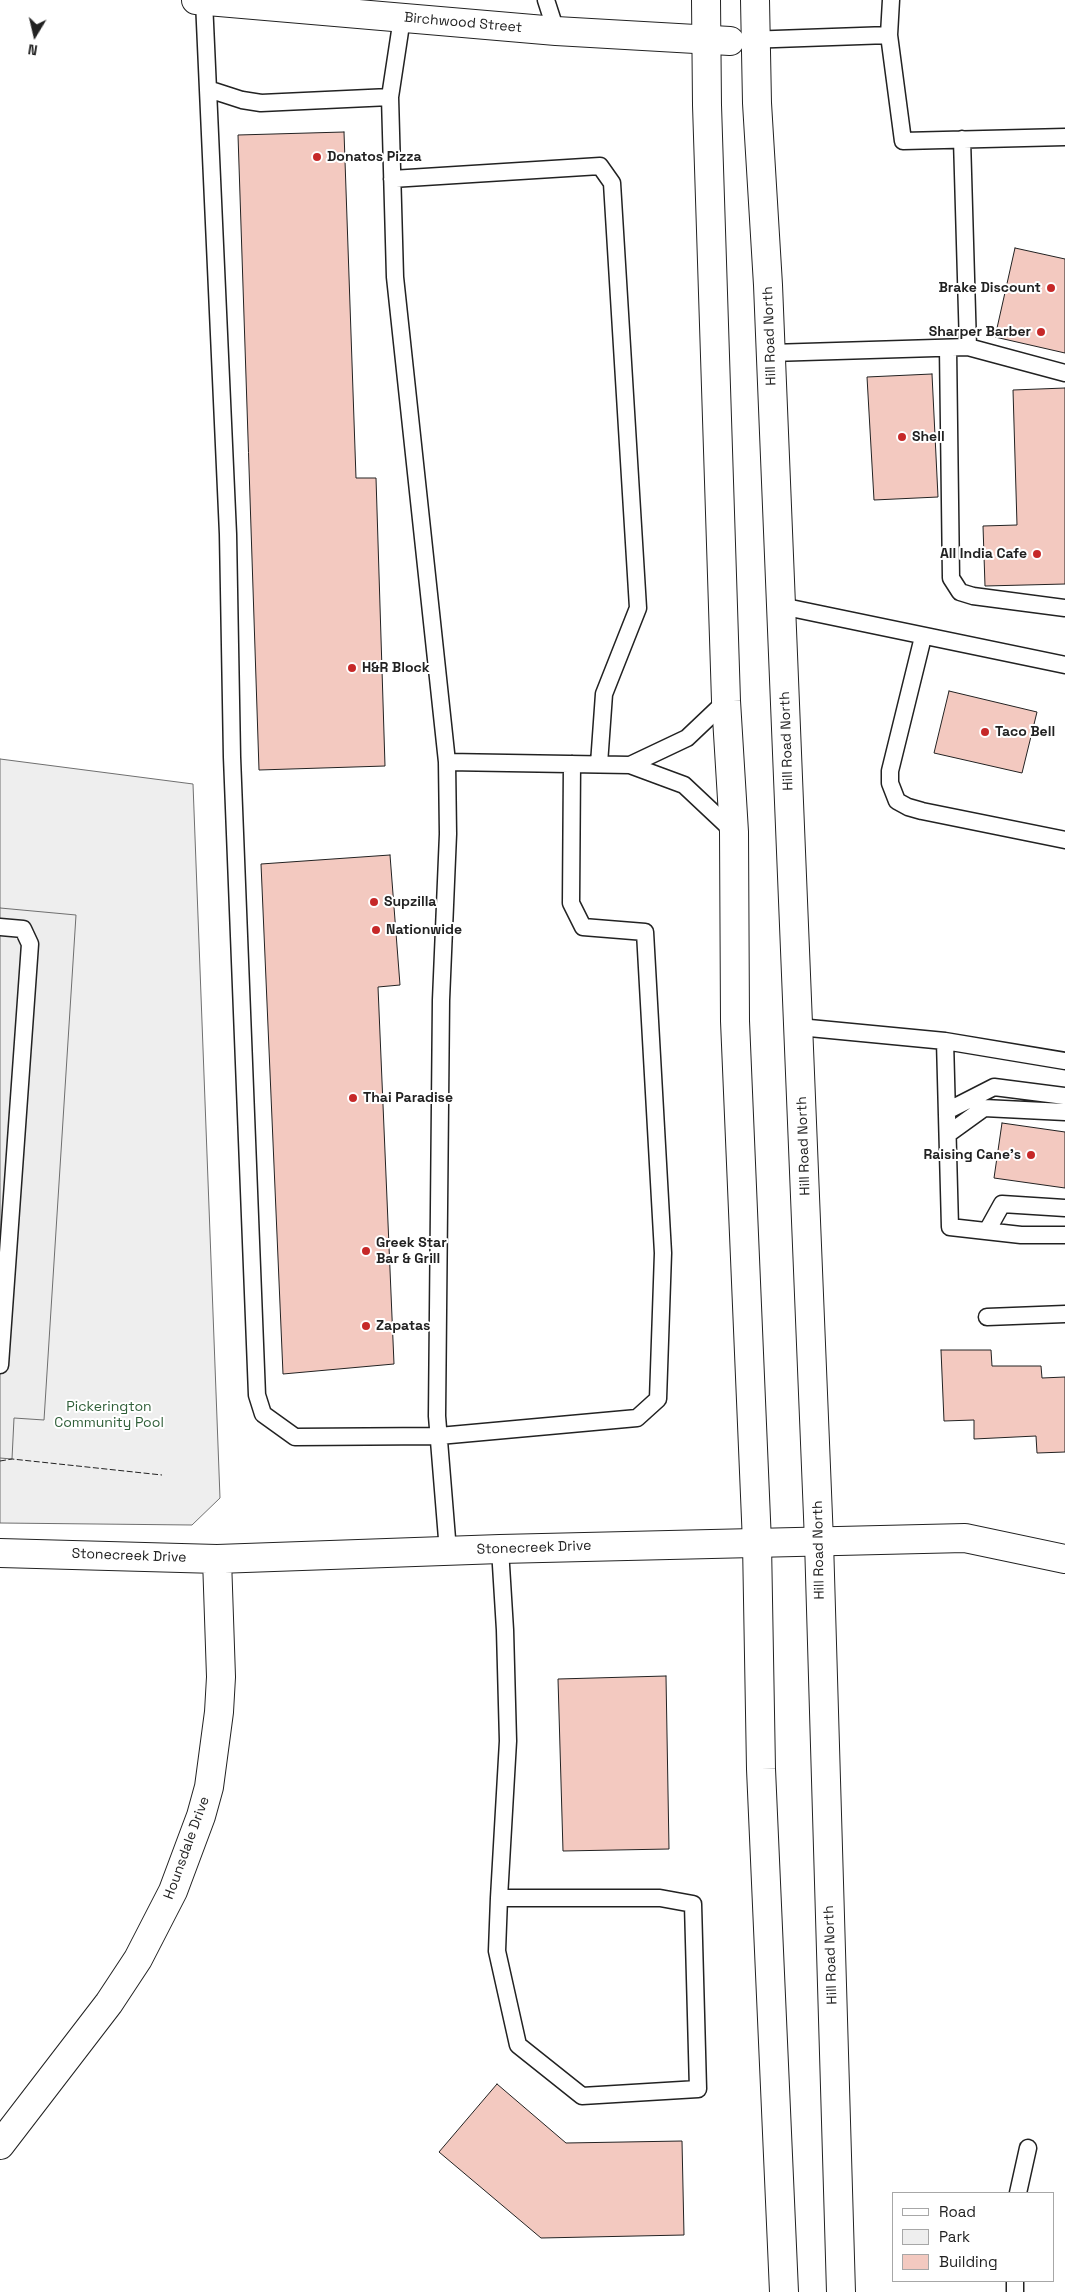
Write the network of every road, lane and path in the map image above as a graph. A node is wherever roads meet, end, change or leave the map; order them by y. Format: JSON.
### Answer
{"nodes":[{"id":1,"x":200,"y":0,"type":"edge"},
{"id":2,"x":546,"y":0,"type":"edge"},
{"id":3,"x":706,"y":0,"type":"edge"},
{"id":4,"x":755,"y":0,"type":"edge"},
{"id":5,"x":891,"y":0,"type":"edge"},
{"id":6,"x":304,"y":5,"type":"edge"},
{"id":7,"x":402,"y":18,"type":"junction"},
{"id":8,"x":556,"y":31,"type":"junction"},
{"id":9,"x":889,"y":35,"type":"junction"},
{"id":10,"x":730,"y":40,"type":"junction"},
{"id":11,"x":208,"y":89,"type":"junction"},
{"id":12,"x":390,"y":97,"type":"junction"},
{"id":13,"x":1065,"y":137,"type":"edge"},
{"id":14,"x":962,"y":139,"type":"junction"},
{"id":15,"x":392,"y":179,"type":"junction"},
{"id":16,"x":968,"y":347,"type":"junction"},
{"id":17,"x":948,"y":348,"type":"junction"},
{"id":18,"x":770,"y":353,"type":"junction"},
{"id":19,"x":1065,"y":373,"type":"edge"},
{"id":20,"x":781,"y":606,"type":"junction"},
{"id":21,"x":1065,"y":608,"type":"edge"},
{"id":22,"x":923,"y":637,"type":"junction"},
{"id":23,"x":1065,"y":665,"type":"edge"},
{"id":24,"x":726,"y":701,"type":"junction"},
{"id":25,"x":447,"y":762,"type":"junction"},
{"id":26,"x":572,"y":764,"type":"junction"},
{"id":27,"x":599,"y":764,"type":"junction"},
{"id":28,"x":630,"y":765,"type":"junction"},
{"id":29,"x":734,"y":832,"type":"junction"},
{"id":30,"x":1065,"y":840,"type":"edge"},
{"id":31,"x":0,"y":927,"type":"edge"},
{"id":32,"x":799,"y":1027,"type":"junction"},
{"id":33,"x":945,"y":1041,"type":"junction"},
{"id":34,"x":1065,"y":1061,"type":"edge"},
{"id":35,"x":1065,"y":1096,"type":"edge"},
{"id":36,"x":947,"y":1111,"type":"junction"},
{"id":37,"x":1065,"y":1112,"type":"edge"},
{"id":38,"x":948,"y":1134,"type":"junction"},
{"id":39,"x":1065,"y":1208,"type":"edge"},
{"id":40,"x":987,"y":1231,"type":"junction"},
{"id":41,"x":1065,"y":1236,"type":"edge"},
{"id":42,"x":1065,"y":1314,"type":"edge"},
{"id":43,"x":987,"y":1317,"type":"dead end"},
{"id":44,"x":0,"y":1358,"type":"edge"},
{"id":45,"x":0,"y":1365,"type":"edge"},
{"id":46,"x":439,"y":1436,"type":"junction"},
{"id":47,"x":820,"y":1541,"type":"junction"},
{"id":48,"x":757,"y":1543,"type":"junction"},
{"id":49,"x":500,"y":1549,"type":"junction"},
{"id":50,"x":448,"y":1551,"type":"junction"},
{"id":51,"x":0,"y":1553,"type":"edge"},
{"id":52,"x":217,"y":1559,"type":"junction"},
{"id":53,"x":1065,"y":1559,"type":"edge"},
{"id":54,"x":499,"y":1898,"type":"junction"},
{"id":55,"x":0,"y":2144,"type":"edge"},
{"id":56,"x":1028,"y":2148,"type":"dead end"},
{"id":57,"x":1018,"y":2192,"type":"edge"},
{"id":58,"x":784,"y":2292,"type":"edge"},
{"id":59,"x":841,"y":2292,"type":"edge"}],
"edges":[{"from":1,"to":6,"type":"main road","name":"Birchwood Street"},
{"from":1,"to":11,"type":"lane"},
{"from":2,"to":8,"type":"lane"},
{"from":3,"to":10,"type":"main road","name":"Hill Road North"},
{"from":4,"to":10,"type":"main road","name":"Hill Road North"},
{"from":5,"to":9,"type":"lane"},
{"from":6,"to":7,"type":"main road","name":"Birchwood Street"},
{"from":7,"to":8,"type":"main road","name":"Birchwood Street"},
{"from":7,"to":12,"type":"lane"},
{"from":8,"to":10,"type":"main road","name":"Birchwood Street"},
{"from":9,"to":10,"type":"lane"},
{"from":9,"to":14,"type":"lane"},
{"from":10,"to":18,"type":"main road","name":"Hill Road North"},
{"from":10,"to":24,"type":"main road","name":"Hill Road North"},
{"from":11,"to":12,"type":"lane"},
{"from":11,"to":46,"type":"lane"},
{"from":12,"to":15,"type":"lane"},
{"from":13,"to":14,"type":"lane"},
{"from":14,"to":16,"type":"lane"},
{"from":15,"to":25,"type":"lane"},
{"from":15,"to":27,"type":"lane"},
{"from":16,"to":17,"type":"lane"},
{"from":16,"to":19,"type":"lane"},
{"from":17,"to":18,"type":"lane"},
{"from":17,"to":21,"type":"lane"},
{"from":18,"to":20,"type":"main road","name":"Hill Road North"},
{"from":20,"to":22,"type":"lane"},
{"from":20,"to":32,"type":"main road","name":"Hill Road North"},
{"from":22,"to":23,"type":"lane"},
{"from":22,"to":30,"type":"lane"},
{"from":24,"to":28,"type":"lane"},
{"from":24,"to":29,"type":"main road","name":"Hill Road North"},
{"from":25,"to":26,"type":"lane"},
{"from":25,"to":46,"type":"lane"},
{"from":26,"to":27,"type":"lane"},
{"from":26,"to":46,"type":"lane"},
{"from":27,"to":28,"type":"lane"},
{"from":28,"to":29,"type":"lane"},
{"from":29,"to":48,"type":"main road","name":"Hill Road North"},
{"from":31,"to":44,"type":"lane"},
{"from":32,"to":33,"type":"lane"},
{"from":32,"to":47,"type":"main road","name":"Hill Road North"},
{"from":33,"to":34,"type":"lane"},
{"from":33,"to":36,"type":"lane"},
{"from":35,"to":36,"type":"lane"},
{"from":36,"to":38,"type":"lane"},
{"from":37,"to":38,"type":"lane"},
{"from":38,"to":40,"type":"lane"},
{"from":39,"to":40,"type":"lane"},
{"from":40,"to":41,"type":"lane"},
{"from":42,"to":43,"type":"lane"},
{"from":44,"to":45,"type":"lane"},
{"from":46,"to":50,"type":"lane"},
{"from":47,"to":48,"type":"main road","name":"Stonecreek Drive"},
{"from":47,"to":53,"type":"main road","name":"Stonecreek Drive"},
{"from":47,"to":59,"type":"main road","name":"Hill Road North"},
{"from":48,"to":49,"type":"main road","name":"Stonecreek Drive"},
{"from":48,"to":58,"type":"main road","name":"Hill Road North"},
{"from":49,"to":50,"type":"main road","name":"Stonecreek Drive"},
{"from":49,"to":54,"type":"lane"},
{"from":50,"to":52,"type":"main road","name":"Stonecreek Drive"},
{"from":51,"to":52,"type":"main road","name":"Stonecreek Drive"},
{"from":52,"to":55,"type":"main road","name":"Hounsdale Drive"},
{"from":54,"to":54,"type":"lane"},
{"from":56,"to":57,"type":"lane"}]}
